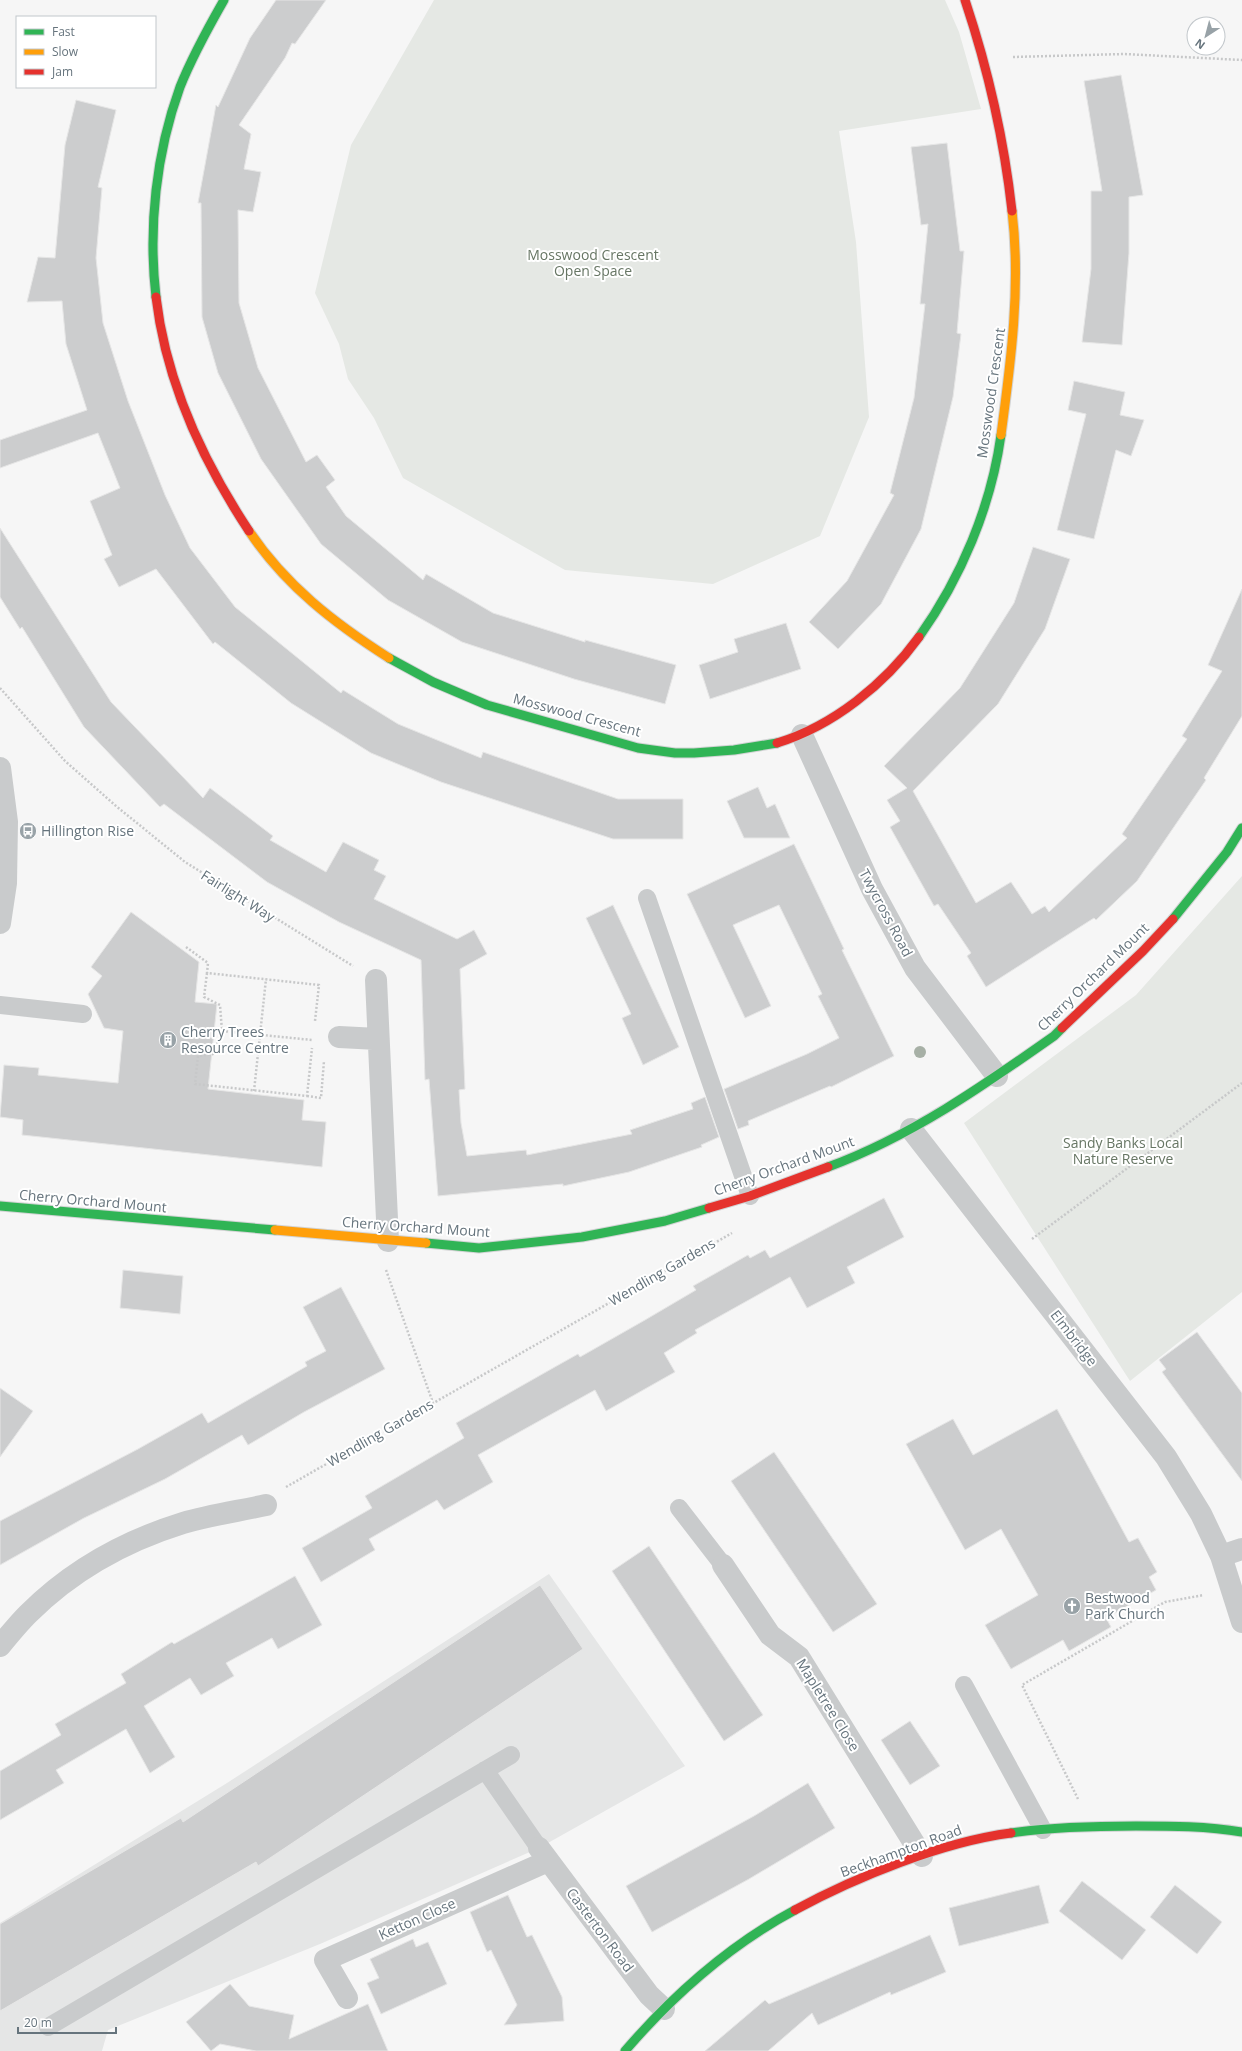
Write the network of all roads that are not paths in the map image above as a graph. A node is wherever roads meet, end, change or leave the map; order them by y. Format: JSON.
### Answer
{"nodes":[{"id":1,"x":224,"y":0,"type":"edge"},
{"id":2,"x":964,"y":0,"type":"edge"},
{"id":3,"x":802,"y":735,"type":"junction"},
{"id":4,"x":0,"y":768,"type":"edge"},
{"id":5,"x":1242,"y":828,"type":"edge"},
{"id":6,"x":647,"y":898,"type":"dead end"},
{"id":7,"x":0,"y":924,"type":"edge"},
{"id":8,"x":376,"y":980,"type":"road end"},
{"id":9,"x":0,"y":1005,"type":"edge"},
{"id":10,"x":83,"y":1014,"type":"dead end"},
{"id":11,"x":338,"y":1037,"type":"road end"},
{"id":12,"x":378,"y":1039,"type":"junction"},
{"id":13,"x":997,"y":1076,"type":"junction"},
{"id":14,"x":911,"y":1129,"type":"junction"},
{"id":15,"x":750,"y":1196,"type":"junction"},
{"id":16,"x":0,"y":1206,"type":"edge"},
{"id":17,"x":388,"y":1241,"type":"junction"},
{"id":18,"x":266,"y":1505,"type":"road end"},
{"id":19,"x":679,"y":1508,"type":"dead end"},
{"id":20,"x":1242,"y":1549,"type":"edge"},
{"id":21,"x":1221,"y":1556,"type":"junction"},
{"id":22,"x":723,"y":1565,"type":"joint"},
{"id":23,"x":1242,"y":1622,"type":"edge"},
{"id":24,"x":0,"y":1646,"type":"edge"},
{"id":25,"x":964,"y":1685,"type":"dead end"},
{"id":26,"x":511,"y":1755,"type":"dead end"},
{"id":27,"x":485,"y":1770,"type":"junction"},
{"id":28,"x":1043,"y":1830,"type":"junction"},
{"id":29,"x":1242,"y":1832,"type":"edge"},
{"id":30,"x":544,"y":1855,"type":"junction"},
{"id":31,"x":922,"y":1856,"type":"junction"},
{"id":32,"x":347,"y":1998,"type":"dead end"},
{"id":33,"x":664,"y":2009,"type":"junction"},
{"id":34,"x":48,"y":2027,"type":"dead end"},
{"id":35,"x":625,"y":2051,"type":"edge"}],
"edges":[{"from":1,"to":3,"type":"street","name":"Mosswood Crescent"},
{"from":2,"to":3,"type":"street","name":"Mosswood Crescent"},
{"from":3,"to":13,"type":"street","name":"Twycross Road"},
{"from":4,"to":7,"type":"street"},
{"from":5,"to":13,"type":"street","name":"Cherry Orchard Mount"},
{"from":6,"to":15,"type":"lane"},
{"from":8,"to":12,"type":"street"},
{"from":9,"to":10,"type":"lane"},
{"from":11,"to":12,"type":"street"},
{"from":12,"to":17,"type":"street"},
{"from":13,"to":14,"type":"street","name":"Cherry Orchard Mount"},
{"from":14,"to":15,"type":"street","name":"Cherry Orchard Mount"},
{"from":14,"to":21,"type":"street","name":"Elmbridge"},
{"from":15,"to":17,"type":"street","name":"Cherry Orchard Mount"},
{"from":16,"to":17,"type":"street","name":"Cherry Orchard Mount"},
{"from":18,"to":24,"type":"street"},
{"from":19,"to":22,"type":"lane"},
{"from":20,"to":21,"type":"street"},
{"from":21,"to":23,"type":"street","name":"Elmbridge"},
{"from":22,"to":31,"type":"street","name":"Mapletree Close"},
{"from":25,"to":28,"type":"lane"},
{"from":26,"to":27,"type":"lane"},
{"from":27,"to":30,"type":"lane"},
{"from":27,"to":34,"type":"lane"},
{"from":28,"to":29,"type":"street","name":"Beckhampton Road"},
{"from":28,"to":31,"type":"street","name":"Beckhampton Road"},
{"from":30,"to":32,"type":"street","name":"Ketton Close"},
{"from":30,"to":33,"type":"street","name":"Casterton Road"},
{"from":31,"to":33,"type":"street","name":"Beckhampton Road"},
{"from":33,"to":35,"type":"street","name":"Beckhampton Road"}]}
